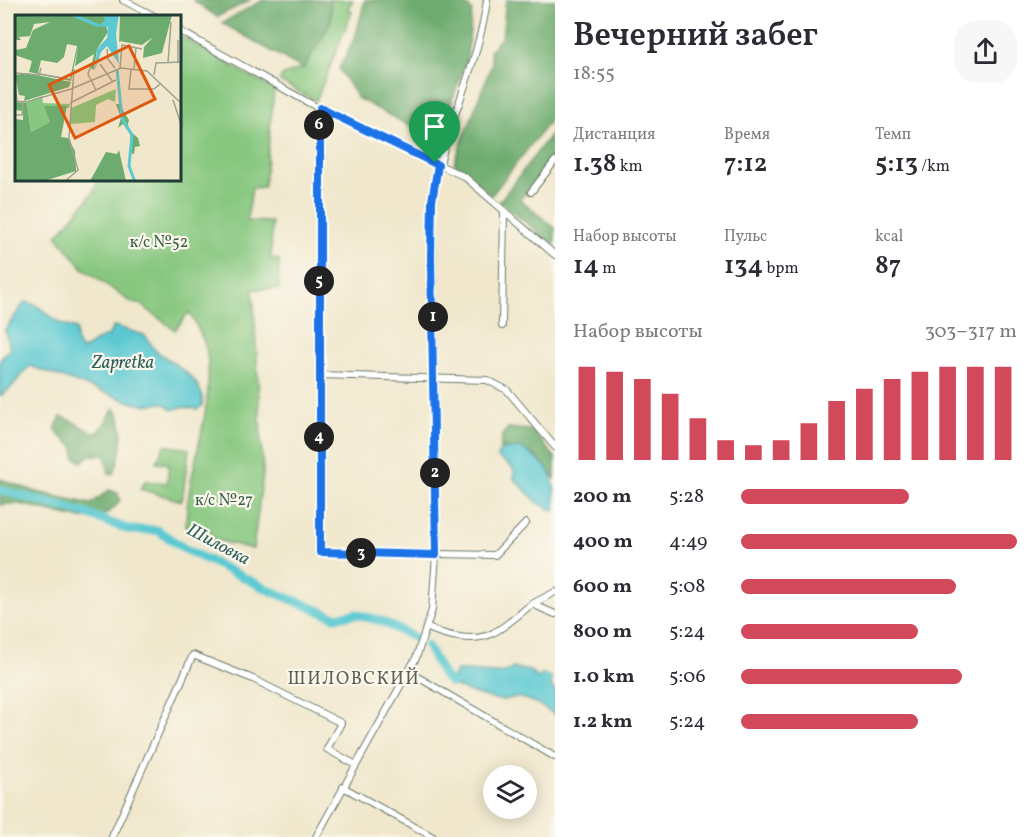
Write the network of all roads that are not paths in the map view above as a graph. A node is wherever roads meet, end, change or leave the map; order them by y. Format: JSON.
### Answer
{"nodes":[{"id":1,"x":123,"y":0,"type":"edge"},
{"id":2,"x":487,"y":0,"type":"edge"},
{"id":3,"x":152,"y":15,"type":"edge"},
{"id":4,"x":182,"y":32,"type":"edge"},
{"id":5,"x":320,"y":108,"type":"junction"},
{"id":6,"x":555,"y":161,"type":"edge"},
{"id":7,"x":438,"y":165,"type":"junction"},
{"id":8,"x":531,"y":192,"type":"dead end"},
{"id":9,"x":504,"y":213,"type":"junction"},
{"id":10,"x":555,"y":255,"type":"edge"},
{"id":11,"x":502,"y":326,"type":"dead end"},
{"id":12,"x":319,"y":375,"type":"junction"},
{"id":13,"x":434,"y":378,"type":"junction"},
{"id":14,"x":555,"y":447,"type":"edge"},
{"id":15,"x":526,"y":523,"type":"dead end"},
{"id":16,"x":436,"y":555,"type":"junction"},
{"id":17,"x":555,"y":592,"type":"edge"},
{"id":18,"x":532,"y":604,"type":"junction"},
{"id":19,"x":555,"y":614,"type":"edge"},
{"id":20,"x":427,"y":630,"type":"junction"},
{"id":21,"x":409,"y":672,"type":"junction"},
{"id":22,"x":555,"y":757,"type":"edge"},
{"id":23,"x":356,"y":765,"type":"junction"},
{"id":24,"x":346,"y":788,"type":"junction"},
{"id":25,"x":112,"y":837,"type":"edge"},
{"id":26,"x":316,"y":837,"type":"edge"},
{"id":27,"x":433,"y":837,"type":"edge"}],
"edges":[{"from":1,"to":3,"type":"street"},
{"from":2,"to":7,"type":"street"},
{"from":4,"to":5,"type":"street"},
{"from":5,"to":7,"type":"street"},
{"from":5,"to":12,"type":"street"},
{"from":6,"to":8,"type":"street"},
{"from":7,"to":9,"type":"street"},
{"from":7,"to":13,"type":"street"},
{"from":9,"to":10,"type":"street"},
{"from":9,"to":11,"type":"street"},
{"from":12,"to":13,"type":"street"},
{"from":12,"to":16,"type":"street"},
{"from":13,"to":14,"type":"street"},
{"from":13,"to":16,"type":"street"},
{"from":15,"to":16,"type":"street"},
{"from":16,"to":20,"type":"street"},
{"from":17,"to":18,"type":"street"},
{"from":18,"to":19,"type":"street"},
{"from":18,"to":20,"type":"street"},
{"from":20,"to":21,"type":"street"},
{"from":21,"to":22,"type":"street"},
{"from":21,"to":23,"type":"street"},
{"from":23,"to":24,"type":"street"},
{"from":23,"to":25,"type":"street"},
{"from":24,"to":26,"type":"street"},
{"from":24,"to":27,"type":"street"}]}
